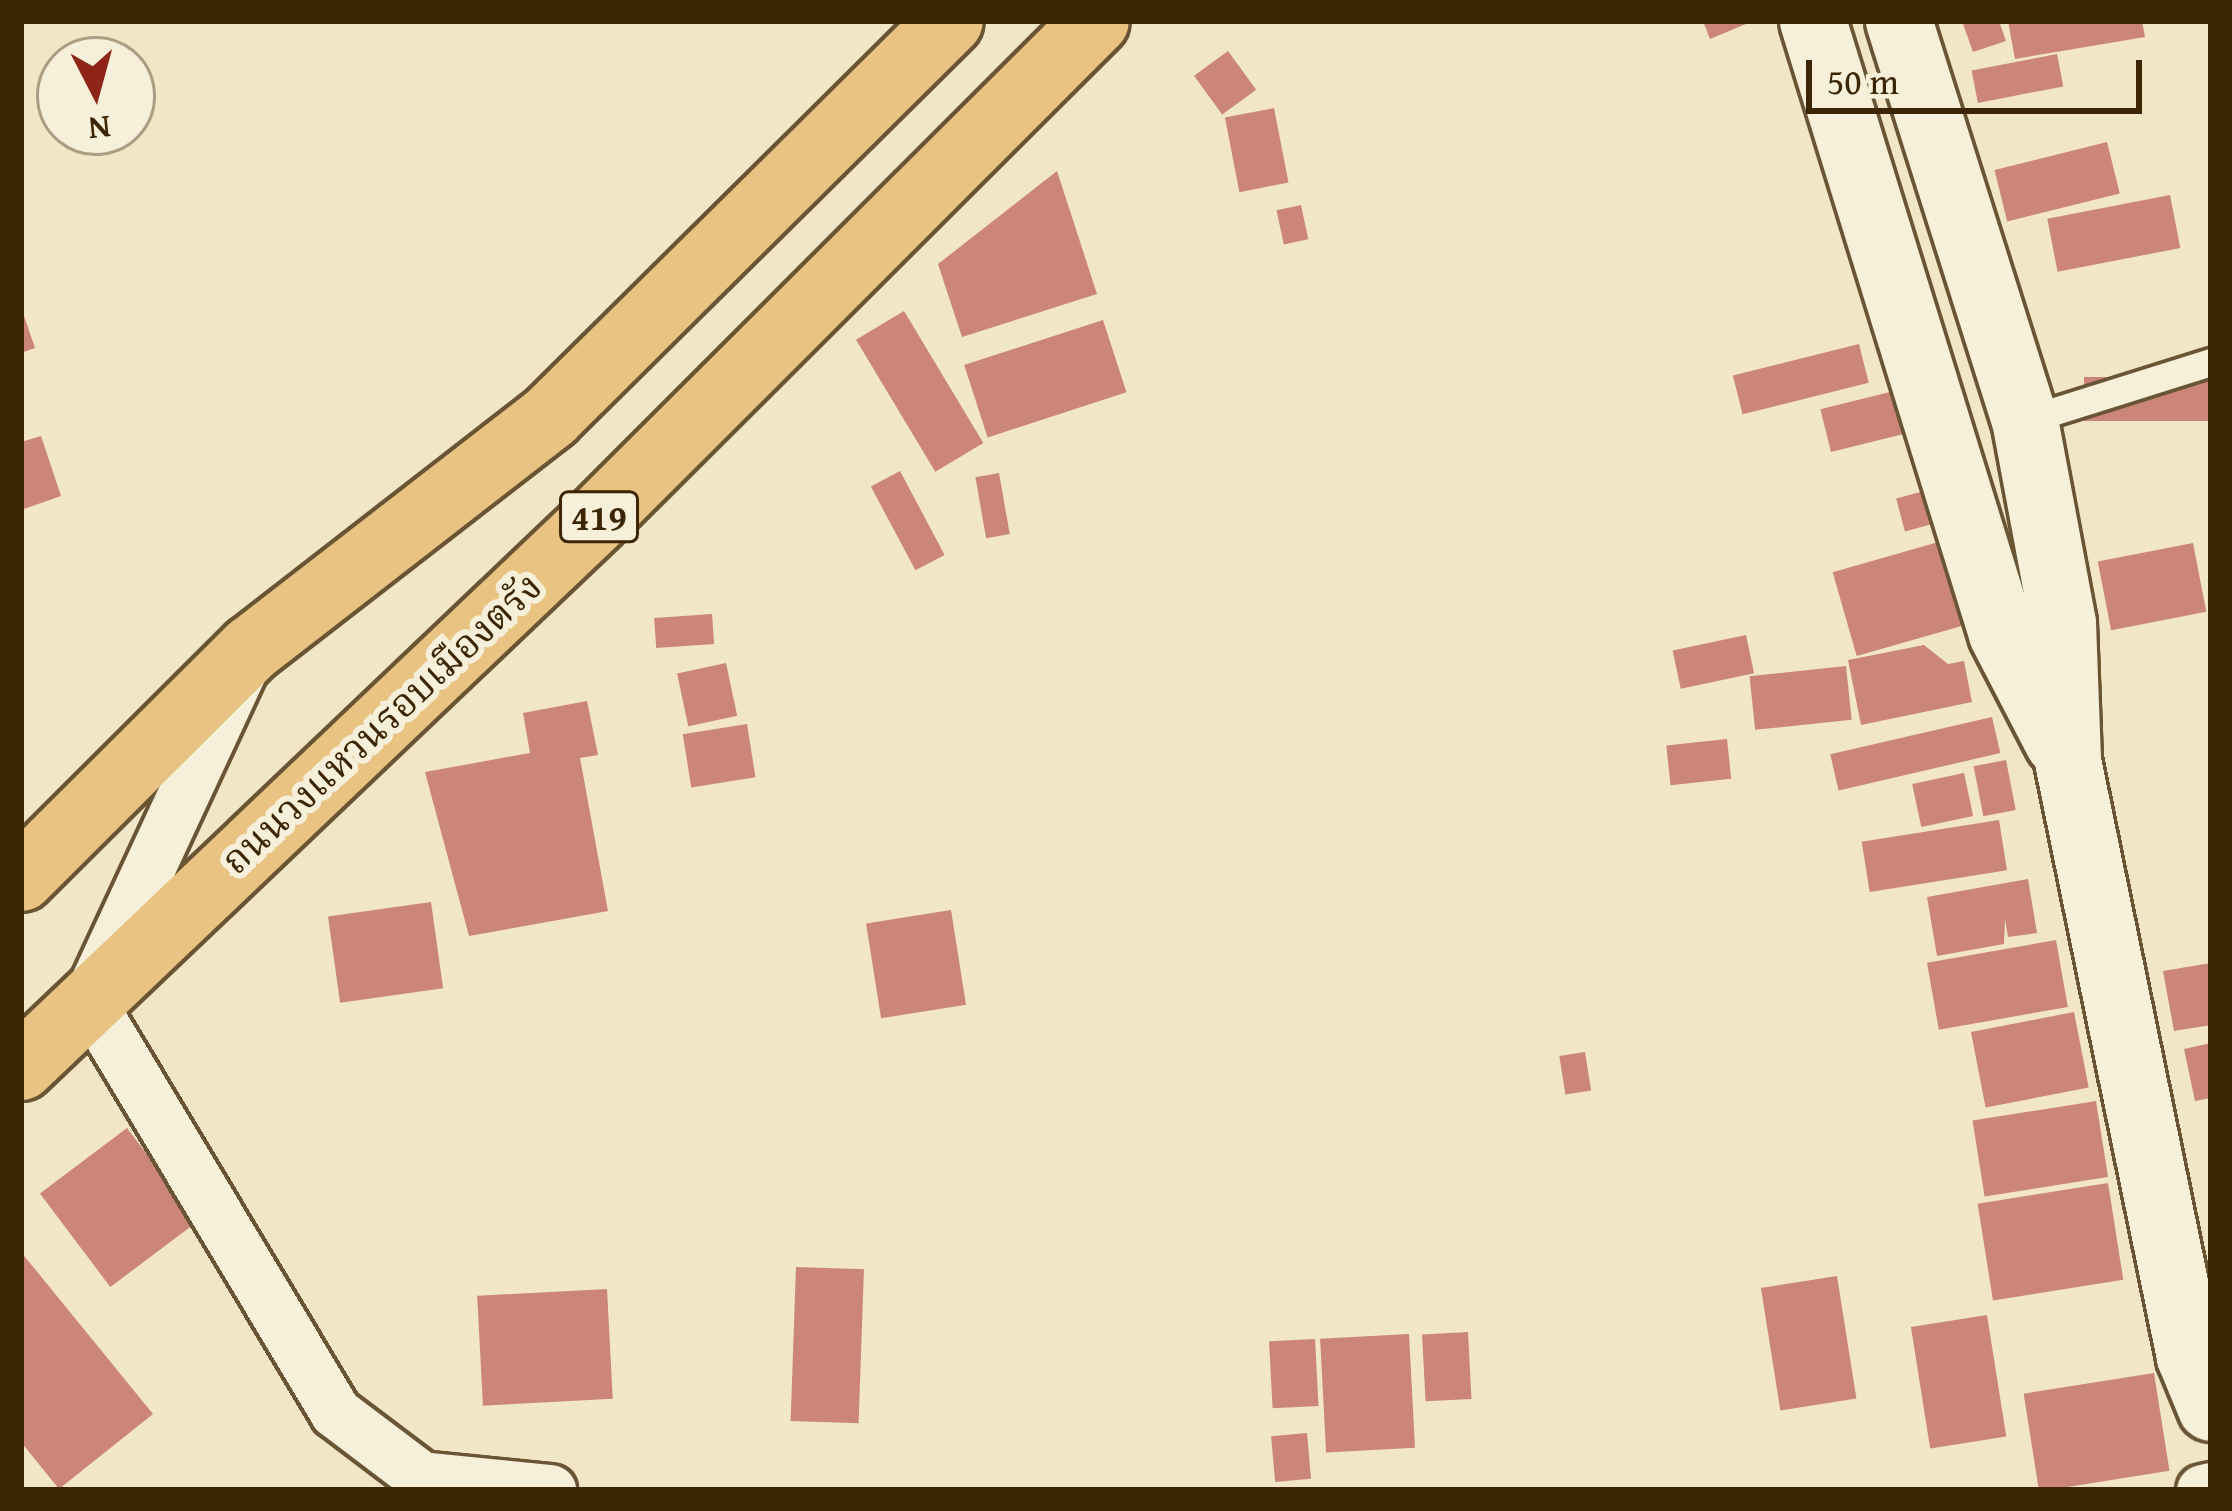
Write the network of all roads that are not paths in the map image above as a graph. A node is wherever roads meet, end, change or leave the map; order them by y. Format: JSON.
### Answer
{"nodes":[{"id":1,"x":950,"y":21,"type":"edge"},
{"id":2,"x":1096,"y":21,"type":"edge"},
{"id":3,"x":1813,"y":21,"type":"edge"},
{"id":4,"x":1900,"y":21,"type":"edge"},
{"id":5,"x":2211,"y":362,"type":"edge"},
{"id":6,"x":2025,"y":420,"type":"junction"},
{"id":7,"x":251,"y":649,"type":"junction"},
{"id":8,"x":2068,"y":761,"type":"junction"},
{"id":9,"x":21,"y":878,"type":"edge"},
{"id":10,"x":88,"y":999,"type":"junction"},
{"id":11,"x":21,"y":1067,"type":"edge"},
{"id":12,"x":2211,"y":1408,"type":"edge"},
{"id":13,"x":2211,"y":1488,"type":"edge"},
{"id":14,"x":550,"y":1490,"type":"edge"},
{"id":15,"x":2202,"y":1490,"type":"edge"}],
"edges":[{"from":1,"to":7,"type":"highway"},
{"from":2,"to":10,"type":"highway","name":"ถนนวงแหวนรอบเมืองตรัง","number":"419"},
{"from":3,"to":8,"type":"street"},
{"from":4,"to":6,"type":"street"},
{"from":5,"to":6,"type":"lane"},
{"from":6,"to":8,"type":"street"},
{"from":7,"to":9,"type":"highway"},
{"from":7,"to":10,"type":"street"},
{"from":8,"to":12,"type":"street"},
{"from":10,"to":11,"type":"highway","name":"ถนนวงแหวนรอบเมืองตรัง","number":"419"},
{"from":10,"to":14,"type":"street"},
{"from":13,"to":15,"type":"street"}]}
